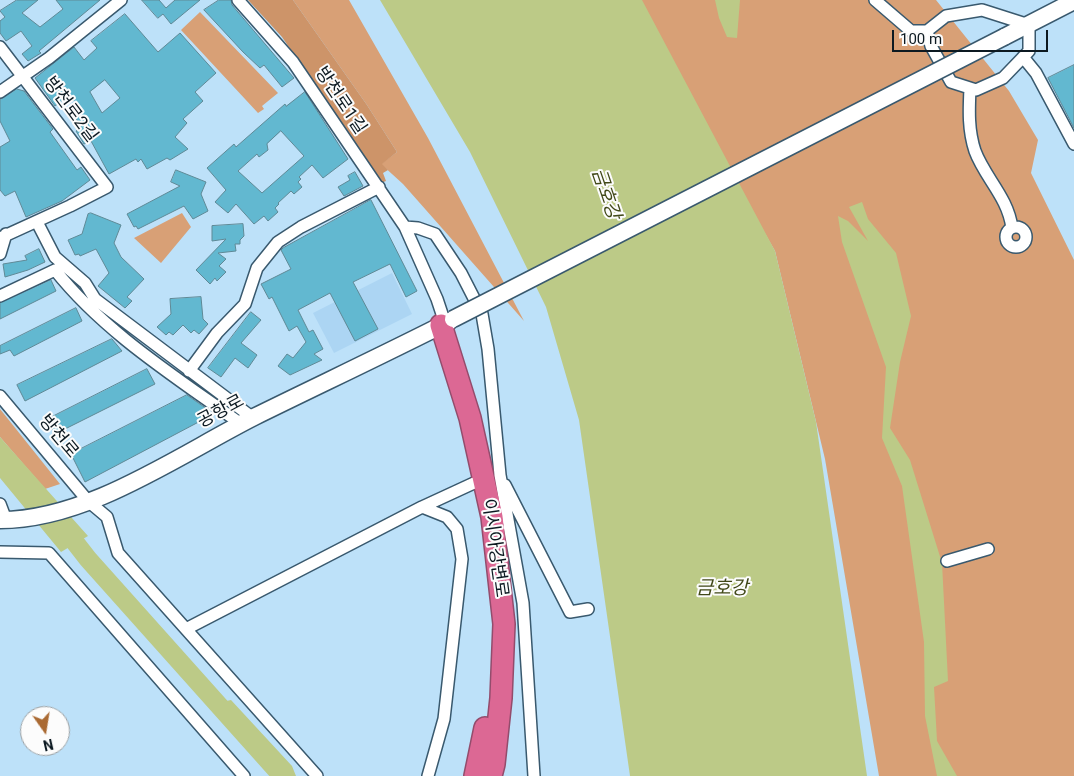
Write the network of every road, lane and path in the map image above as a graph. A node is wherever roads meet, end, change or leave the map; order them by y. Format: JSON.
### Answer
{"nodes":[{"id":1,"x":121,"y":0,"type":"edge"},
{"id":2,"x":238,"y":0,"type":"edge"},
{"id":3,"x":874,"y":0,"type":"edge"},
{"id":4,"x":1074,"y":2,"type":"edge"},
{"id":5,"x":1029,"y":24,"type":"junction"},
{"id":6,"x":928,"y":31,"type":"junction"},
{"id":7,"x":0,"y":47,"type":"edge"},
{"id":8,"x":1023,"y":57,"type":"junction"},
{"id":9,"x":22,"y":76,"type":"junction"},
{"id":10,"x":970,"y":88,"type":"junction"},
{"id":11,"x":0,"y":92,"type":"edge"},
{"id":12,"x":1074,"y":144,"type":"edge"},
{"id":13,"x":379,"y":187,"type":"junction"},
{"id":14,"x":37,"y":222,"type":"junction"},
{"id":15,"x":405,"y":227,"type":"junction"},
{"id":16,"x":1012,"y":228,"type":"dead end"},
{"id":17,"x":3,"y":236,"type":"edge"},
{"id":18,"x":0,"y":254,"type":"edge"},
{"id":19,"x":0,"y":296,"type":"edge"},
{"id":20,"x":443,"y":324,"type":"junction"},
{"id":21,"x":189,"y":371,"type":"junction"},
{"id":22,"x":0,"y":396,"type":"edge"},
{"id":23,"x":247,"y":421,"type":"junction"},
{"id":24,"x":500,"y":475,"type":"junction"},
{"id":25,"x":474,"y":483,"type":"junction"},
{"id":26,"x":88,"y":501,"type":"junction"},
{"id":27,"x":422,"y":507,"type":"junction"},
{"id":28,"x":2,"y":514,"type":"edge"},
{"id":29,"x":988,"y":549,"type":"dead end"},
{"id":30,"x":0,"y":552,"type":"edge"},
{"id":31,"x":947,"y":561,"type":"dead end"},
{"id":32,"x":588,"y":609,"type":"dead end"},
{"id":33,"x":186,"y":629,"type":"junction"},
{"id":34,"x":244,"y":776,"type":"edge"},
{"id":35,"x":317,"y":776,"type":"edge"},
{"id":36,"x":428,"y":776,"type":"edge"},
{"id":37,"x":475,"y":776,"type":"edge"},
{"id":38,"x":491,"y":776,"type":"edge"},
{"id":39,"x":534,"y":776,"type":"edge"}],
"edges":[{"from":1,"to":9,"type":"street"},
{"from":2,"to":13,"type":"street","name":"방천로1길"},
{"from":3,"to":6,"type":"street"},
{"from":4,"to":5,"type":"main road"},
{"from":5,"to":6,"type":"street"},
{"from":5,"to":8,"type":"street"},
{"from":5,"to":20,"type":"main road","name":"공항로","bridge":true},
{"from":6,"to":10,"type":"street"},
{"from":7,"to":9,"type":"street"},
{"from":8,"to":10,"type":"street"},
{"from":8,"to":12,"type":"street"},
{"from":9,"to":11,"type":"street","name":"방천로2길"},
{"from":9,"to":14,"type":"street","name":"방천로2길"},
{"from":10,"to":16,"type":"street"},
{"from":13,"to":15,"type":"street","name":"방천로1길"},
{"from":13,"to":21,"type":"street"},
{"from":14,"to":17,"type":"street"},
{"from":14,"to":21,"type":"street"},
{"from":15,"to":20,"type":"street","name":"방천로1길"},
{"from":15,"to":24,"type":"street"},
{"from":17,"to":18,"type":"street"},
{"from":19,"to":23,"type":"street"},
{"from":20,"to":23,"type":"main road","name":"공항로"},
{"from":20,"to":25,"type":"highway","name":"이시아강변로"},
{"from":20,"to":38,"type":"highway","name":"이시아강변로"},
{"from":21,"to":23,"type":"street"},
{"from":22,"to":26,"type":"street","name":"방천로"},
{"from":23,"to":26,"type":"main road","name":"공항로"},
{"from":24,"to":32,"type":"street"},
{"from":24,"to":39,"type":"street"},
{"from":25,"to":27,"type":"street"},
{"from":25,"to":37,"type":"highway","name":"이시아강변로"},
{"from":26,"to":28,"type":"main road","name":"공항로"},
{"from":26,"to":33,"type":"street","name":"방천로"},
{"from":27,"to":33,"type":"street"},
{"from":27,"to":36,"type":"street"},
{"from":29,"to":31,"type":"street"},
{"from":30,"to":34,"type":"street"},
{"from":33,"to":35,"type":"street","name":"방천로"}]}
